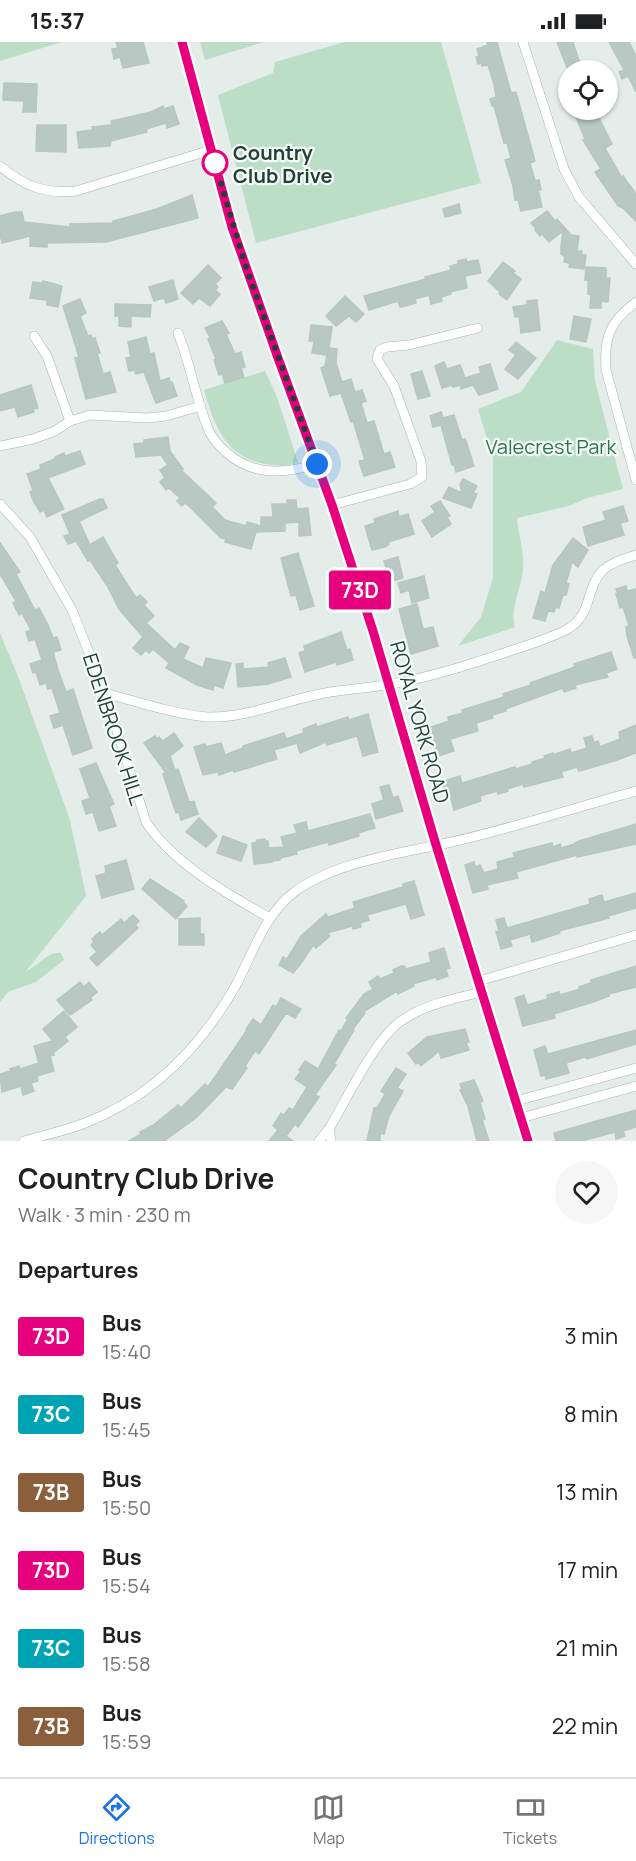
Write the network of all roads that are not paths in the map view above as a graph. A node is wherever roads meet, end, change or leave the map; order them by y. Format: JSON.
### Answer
{"nodes":[{"id":1,"x":182,"y":42,"type":"edge"},
{"id":2,"x":523,"y":42,"type":"edge"},
{"id":3,"x":211,"y":150,"type":"junction"},
{"id":4,"x":0,"y":166,"type":"edge"},
{"id":5,"x":636,"y":264,"type":"edge"},
{"id":6,"x":636,"y":302,"type":"edge"},
{"id":7,"x":478,"y":328,"type":"dead end"},
{"id":8,"x":178,"y":333,"type":"dead end"},
{"id":9,"x":34,"y":336,"type":"dead end"},
{"id":10,"x":201,"y":406,"type":"junction"},
{"id":11,"x":70,"y":421,"type":"junction"},
{"id":12,"x":0,"y":446,"type":"edge"},
{"id":13,"x":317,"y":464,"type":"junction"},
{"id":14,"x":636,"y":480,"type":"edge"},
{"id":15,"x":0,"y":504,"type":"edge"},
{"id":16,"x":332,"y":505,"type":"junction"},
{"id":17,"x":636,"y":555,"type":"edge"},
{"id":18,"x":389,"y":685,"type":"junction"},
{"id":19,"x":105,"y":693,"type":"junction"},
{"id":20,"x":636,"y":791,"type":"edge"},
{"id":21,"x":436,"y":845,"type":"junction"},
{"id":22,"x":270,"y":918,"type":"junction"},
{"id":23,"x":636,"y":935,"type":"edge"},
{"id":24,"x":480,"y":986,"type":"junction"},
{"id":25,"x":636,"y":1068,"type":"edge"},
{"id":26,"x":636,"y":1086,"type":"edge"},
{"id":27,"x":516,"y":1101,"type":"junction"},
{"id":28,"x":521,"y":1118,"type":"junction"},
{"id":29,"x":329,"y":1129,"type":"junction"},
{"id":30,"x":24,"y":1141,"type":"edge"},
{"id":31,"x":319,"y":1141,"type":"edge"},
{"id":32,"x":331,"y":1141,"type":"edge"},
{"id":33,"x":528,"y":1141,"type":"edge"}],
"edges":[{"from":1,"to":3,"type":"main road","name":"ROYAL YORK ROAD"},
{"from":2,"to":5,"type":"street"},
{"from":3,"to":4,"type":"street"},
{"from":3,"to":13,"type":"main road","name":"ROYAL YORK ROAD"},
{"from":6,"to":14,"type":"street"},
{"from":7,"to":16,"type":"street"},
{"from":8,"to":10,"type":"street"},
{"from":9,"to":11,"type":"street"},
{"from":10,"to":11,"type":"street"},
{"from":10,"to":13,"type":"street"},
{"from":11,"to":12,"type":"street"},
{"from":13,"to":16,"type":"main road","name":"ROYAL YORK ROAD"},
{"from":15,"to":19,"type":"street","name":"EDENBROOK HILL"},
{"from":16,"to":18,"type":"main road","name":"ROYAL YORK ROAD"},
{"from":17,"to":18,"type":"street"},
{"from":18,"to":19,"type":"street"},
{"from":18,"to":21,"type":"main road","name":"ROYAL YORK ROAD"},
{"from":19,"to":22,"type":"street","name":"EDENBROOK HILL"},
{"from":20,"to":21,"type":"street"},
{"from":21,"to":22,"type":"street"},
{"from":21,"to":24,"type":"main road","name":"ROYAL YORK ROAD"},
{"from":22,"to":30,"type":"street"},
{"from":23,"to":24,"type":"street"},
{"from":24,"to":27,"type":"main road","name":"ROYAL YORK ROAD"},
{"from":24,"to":29,"type":"street"},
{"from":25,"to":27,"type":"street"},
{"from":26,"to":28,"type":"street"},
{"from":27,"to":28,"type":"main road","name":"ROYAL YORK ROAD"},
{"from":28,"to":33,"type":"main road","name":"ROYAL YORK ROAD"},
{"from":29,"to":31,"type":"street"},
{"from":29,"to":32,"type":"street"}]}
